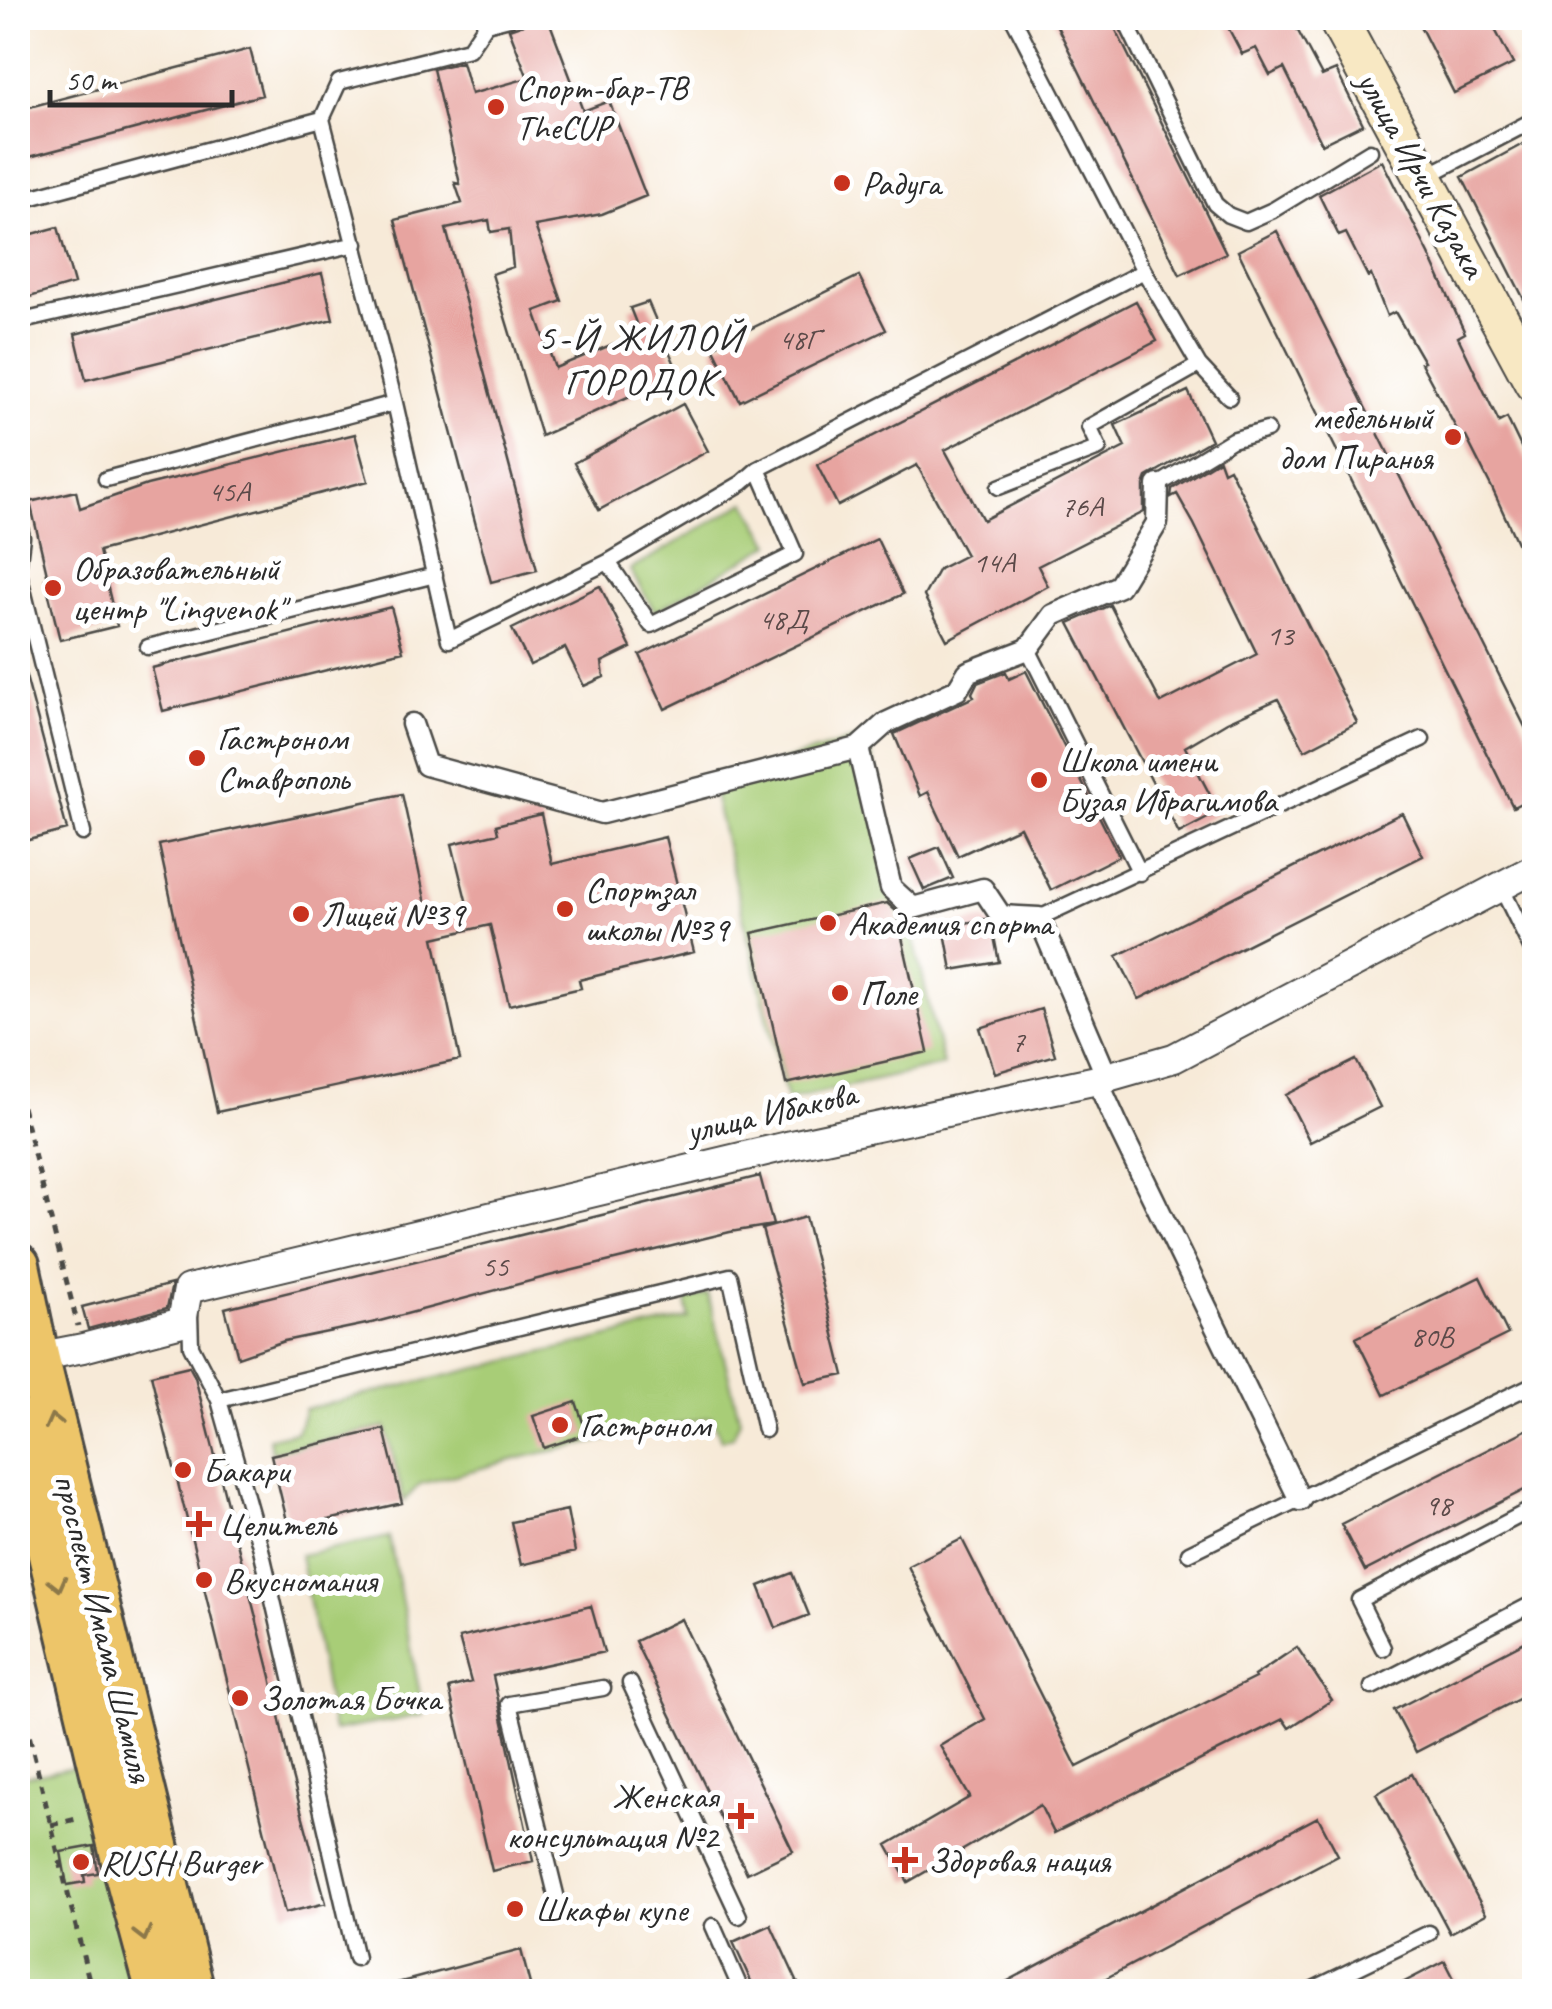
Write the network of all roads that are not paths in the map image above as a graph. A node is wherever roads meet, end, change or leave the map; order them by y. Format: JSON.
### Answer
{"nodes":[{"id":1,"x":509,"y":18,"type":"edge"},
{"id":2,"x":1012,"y":18,"type":"edge"},
{"id":3,"x":1124,"y":18,"type":"edge"},
{"id":4,"x":1337,"y":18,"type":"edge"},
{"id":5,"x":322,"y":119,"type":"junction"},
{"id":6,"x":1534,"y":120,"type":"edge"},
{"id":7,"x":1370,"y":151,"type":"dead end"},
{"id":8,"x":1425,"y":177,"type":"junction"},
{"id":9,"x":18,"y":201,"type":"edge"},
{"id":10,"x":356,"y":244,"type":"junction"},
{"id":11,"x":1144,"y":271,"type":"junction"},
{"id":12,"x":18,"y":322,"type":"edge"},
{"id":13,"x":1199,"y":365,"type":"junction"},
{"id":14,"x":1534,"y":384,"type":"edge"},
{"id":15,"x":1229,"y":398,"type":"dead end"},
{"id":16,"x":395,"y":402,"type":"junction"},
{"id":17,"x":1266,"y":430,"type":"dead end"},
{"id":18,"x":758,"y":469,"type":"junction"},
{"id":19,"x":106,"y":479,"type":"dead end"},
{"id":20,"x":1158,"y":485,"type":"joint"},
{"id":21,"x":1000,"y":487,"type":"dead end"},
{"id":22,"x":18,"y":518,"type":"edge"},
{"id":23,"x":608,"y":562,"type":"junction"},
{"id":24,"x":434,"y":574,"type":"junction"},
{"id":25,"x":148,"y":647,"type":"dead end"},
{"id":26,"x":1028,"y":649,"type":"junction"},
{"id":27,"x":412,"y":724,"type":"dead end"},
{"id":28,"x":1422,"y":739,"type":"dead end"},
{"id":29,"x":858,"y":748,"type":"junction"},
{"id":30,"x":83,"y":833,"type":"dead end"},
{"id":31,"x":1534,"y":870,"type":"edge"},
{"id":32,"x":1140,"y":873,"type":"junction"},
{"id":33,"x":1500,"y":887,"type":"junction"},
{"id":34,"x":1039,"y":918,"type":"junction"},
{"id":35,"x":1534,"y":954,"type":"edge"},
{"id":36,"x":1102,"y":1079,"type":"junction"},
{"id":37,"x":18,"y":1265,"type":"edge"},
{"id":38,"x":188,"y":1289,"type":"junction"},
{"id":39,"x":27,"y":1359,"type":"edge"},
{"id":40,"x":1534,"y":1384,"type":"edge"},
{"id":41,"x":219,"y":1400,"type":"junction"},
{"id":42,"x":18,"y":1421,"type":"edge"},
{"id":43,"x":764,"y":1430,"type":"dead end"},
{"id":44,"x":1300,"y":1500,"type":"junction"},
{"id":45,"x":1534,"y":1508,"type":"edge"},
{"id":46,"x":1189,"y":1553,"type":"dead end"},
{"id":47,"x":1534,"y":1603,"type":"edge"},
{"id":48,"x":1383,"y":1648,"type":"dead end"},
{"id":49,"x":630,"y":1683,"type":"dead end"},
{"id":50,"x":1372,"y":1687,"type":"dead end"},
{"id":51,"x":603,"y":1688,"type":"dead end"},
{"id":52,"x":561,"y":1915,"type":"dead end"},
{"id":53,"x":739,"y":1916,"type":"dead end"},
{"id":54,"x":713,"y":1926,"type":"dead end"},
{"id":55,"x":1429,"y":1933,"type":"dead end"},
{"id":56,"x":356,"y":1958,"type":"dead end"},
{"id":57,"x":158,"y":1992,"type":"edge"},
{"id":58,"x":192,"y":1992,"type":"edge"},
{"id":59,"x":742,"y":1992,"type":"edge"},
{"id":60,"x":1307,"y":1992,"type":"edge"}],
"edges":[{"from":1,"to":5,"type":"lane"},
{"from":2,"to":11,"type":"lane"},
{"from":3,"to":7,"type":"lane"},
{"from":4,"to":8,"type":"main road","name":"улица Ирчи Казака"},
{"from":5,"to":9,"type":"lane"},
{"from":5,"to":10,"type":"lane"},
{"from":6,"to":8,"type":"lane"},
{"from":8,"to":14,"type":"main road","name":"улица Ирчи Казака"},
{"from":10,"to":12,"type":"lane"},
{"from":10,"to":16,"type":"lane"},
{"from":11,"to":13,"type":"lane"},
{"from":11,"to":18,"type":"lane"},
{"from":13,"to":15,"type":"lane"},
{"from":13,"to":21,"type":"lane"},
{"from":16,"to":19,"type":"lane"},
{"from":16,"to":24,"type":"lane"},
{"from":17,"to":20,"type":"lane"},
{"from":18,"to":23,"type":"lane"},
{"from":18,"to":23,"type":"lane"},
{"from":20,"to":26,"type":"street"},
{"from":22,"to":30,"type":"lane"},
{"from":23,"to":24,"type":"lane"},
{"from":24,"to":25,"type":"lane"},
{"from":26,"to":29,"type":"street"},
{"from":26,"to":32,"type":"lane"},
{"from":27,"to":29,"type":"street"},
{"from":28,"to":32,"type":"lane"},
{"from":29,"to":34,"type":"street"},
{"from":31,"to":33,"type":"street","name":"улица Ибакова"},
{"from":32,"to":34,"type":"lane"},
{"from":33,"to":35,"type":"lane"},
{"from":33,"to":36,"type":"street","name":"улица Ибакова"},
{"from":34,"to":36,"type":"street"},
{"from":36,"to":38,"type":"street","name":"улица Ибакова"},
{"from":36,"to":44,"type":"street"},
{"from":37,"to":39,"type":"main road","name":"проспект Имама Шамиля"},
{"from":38,"to":39,"type":"street"},
{"from":38,"to":41,"type":"lane"},
{"from":58,"to":39,"type":"main road","name":"проспект Имама Шамиля","one_way":true},
{"from":40,"to":44,"type":"lane"},
{"from":41,"to":43,"type":"lane"},
{"from":41,"to":56,"type":"lane"},
{"from":42,"to":57,"type":"main road","name":"проспект Имама Шамиля","one_way":true},
{"from":44,"to":46,"type":"lane"},
{"from":45,"to":48,"type":"lane"},
{"from":47,"to":50,"type":"lane"},
{"from":49,"to":53,"type":"lane"},
{"from":51,"to":52,"type":"lane"},
{"from":54,"to":59,"type":"lane"},
{"from":55,"to":60,"type":"lane"}]}
